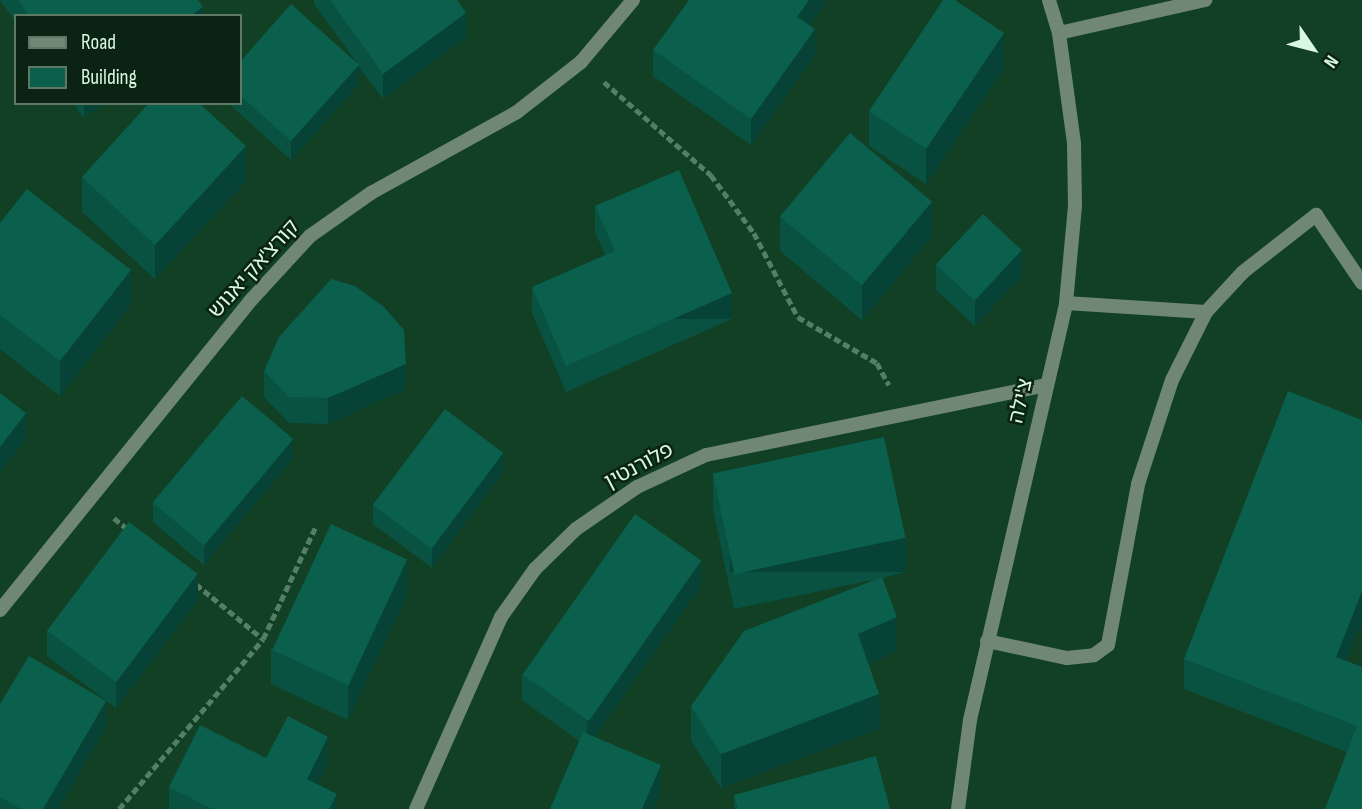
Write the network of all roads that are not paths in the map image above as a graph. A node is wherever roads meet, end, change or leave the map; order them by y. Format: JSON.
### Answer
{"nodes":[{"id":1,"x":633,"y":0,"type":"edge"},
{"id":2,"x":1049,"y":0,"type":"edge"},
{"id":3,"x":1205,"y":0,"type":"edge"},
{"id":4,"x":1059,"y":33,"type":"junction"},
{"id":5,"x":1362,"y":283,"type":"edge"},
{"id":6,"x":1066,"y":303,"type":"junction"},
{"id":7,"x":1206,"y":312,"type":"junction"},
{"id":8,"x":1046,"y":385,"type":"junction"},
{"id":9,"x":0,"y":610,"type":"edge"},
{"id":10,"x":987,"y":641,"type":"junction"},
{"id":11,"x":416,"y":809,"type":"edge"},
{"id":12,"x":958,"y":809,"type":"edge"}],
"edges":[{"from":1,"to":9,"type":"street","name":"קורצ'אק יאנוש"},
{"from":2,"to":4,"type":"street","name":"צ'ילה"},
{"from":3,"to":4,"type":"street"},
{"from":4,"to":6,"type":"street","name":"צ'ילה"},
{"from":5,"to":7,"type":"street"},
{"from":6,"to":7,"type":"street"},
{"from":6,"to":8,"type":"street","name":"צ'ילה"},
{"from":7,"to":10,"type":"street"},
{"from":8,"to":10,"type":"street","name":"צ'ילה"},
{"from":8,"to":11,"type":"street","name":"פלורנטין"},
{"from":10,"to":12,"type":"street","name":"צ'ילה"}]}
